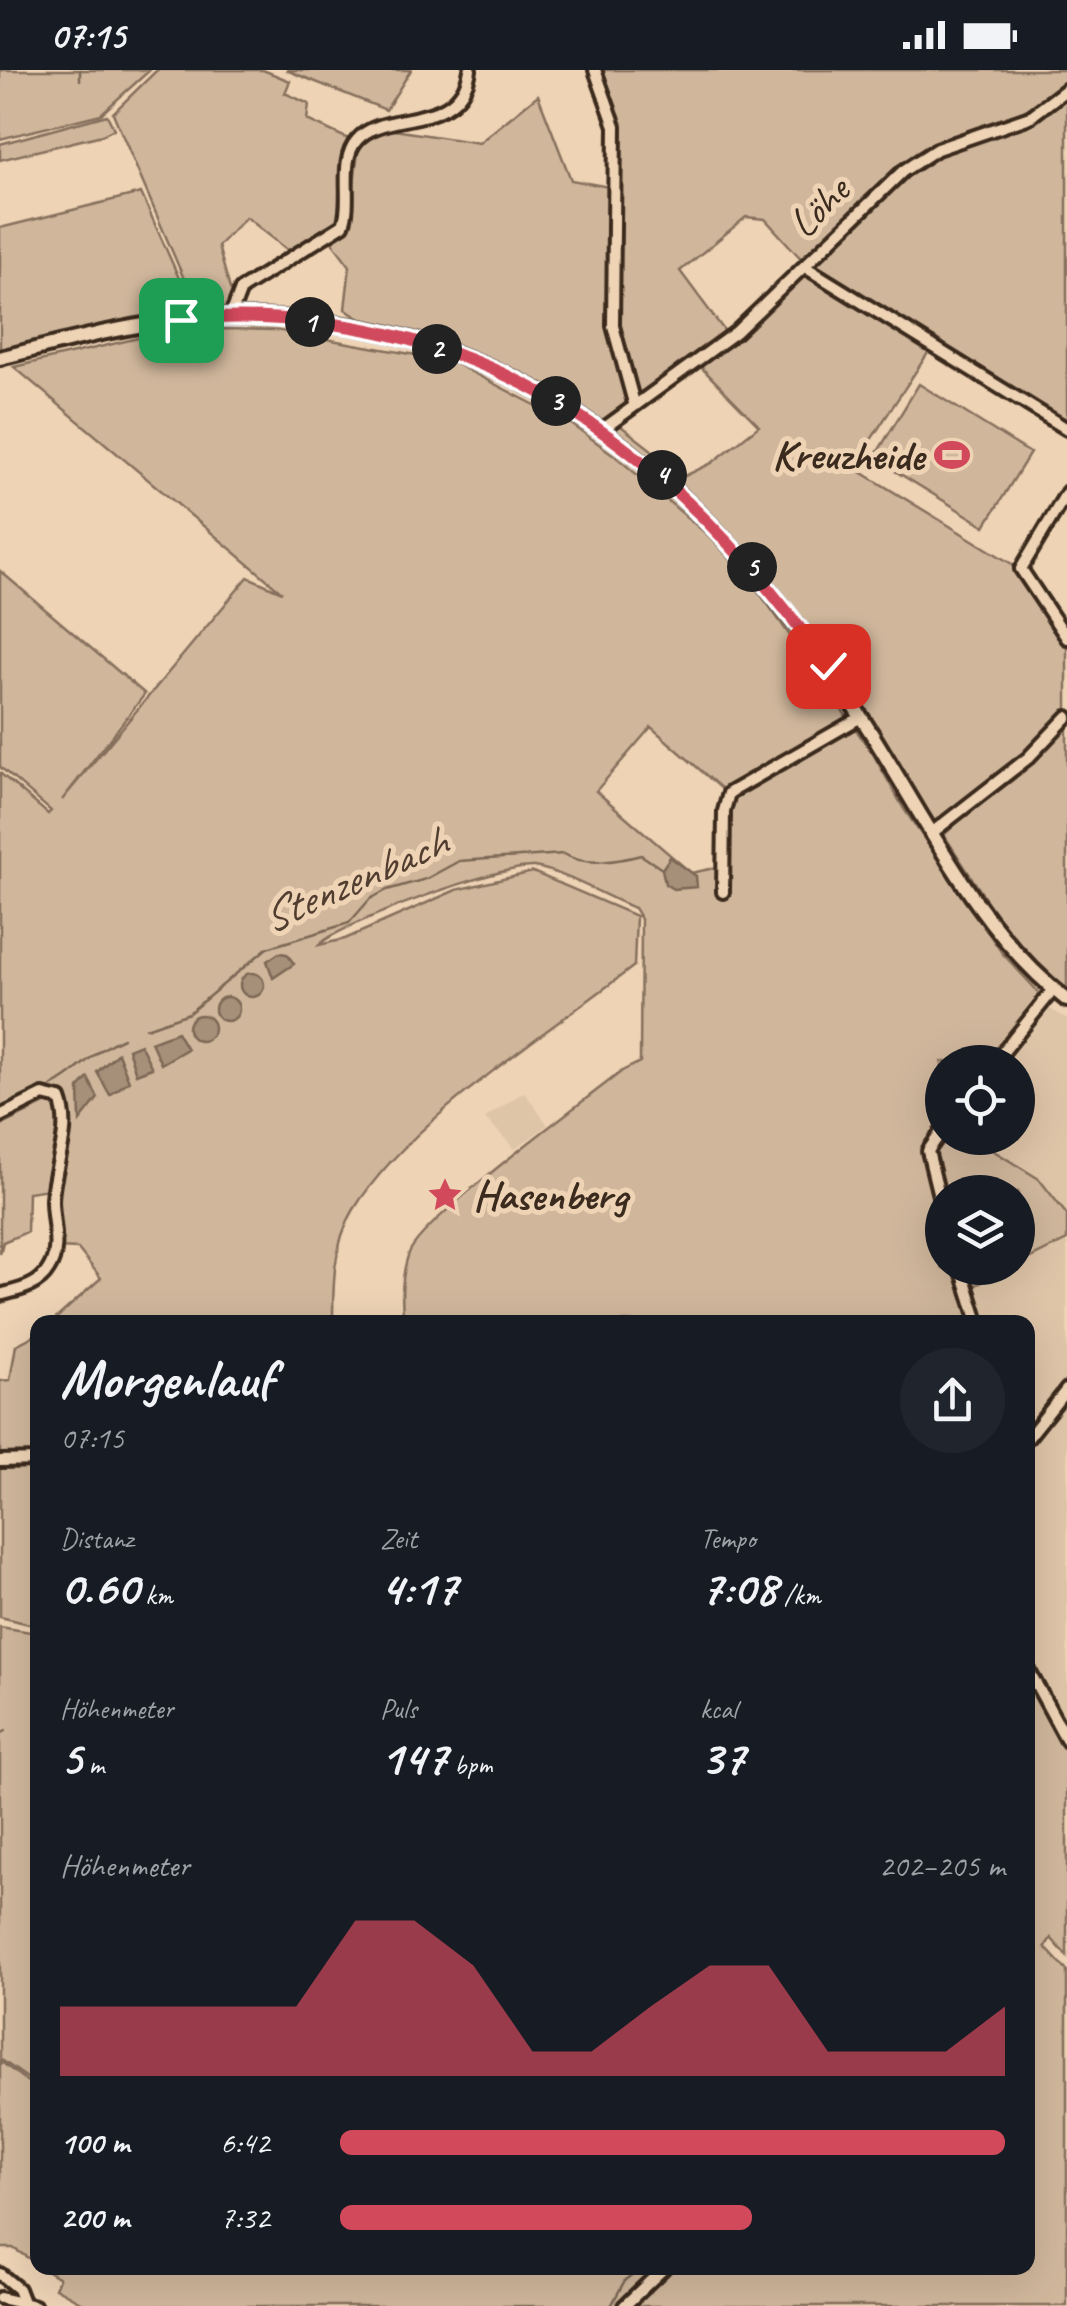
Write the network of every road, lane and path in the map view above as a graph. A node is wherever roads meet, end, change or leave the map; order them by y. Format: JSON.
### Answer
{"nodes":[{"id":1,"x":470,"y":70,"type":"edge"},
{"id":2,"x":594,"y":70,"type":"edge"},
{"id":3,"x":1067,"y":89,"type":"edge"},
{"id":4,"x":805,"y":267,"type":"junction"},
{"id":5,"x":230,"y":318,"type":"junction"},
{"id":6,"x":0,"y":358,"type":"edge"},
{"id":7,"x":634,"y":402,"type":"junction"},
{"id":8,"x":1067,"y":429,"type":"edge"},
{"id":9,"x":603,"y":430,"type":"junction"},
{"id":10,"x":1067,"y":492,"type":"edge"},
{"id":11,"x":1067,"y":638,"type":"edge"},
{"id":12,"x":861,"y":717,"type":"junction"},
{"id":13,"x":1067,"y":717,"type":"edge"},
{"id":14,"x":933,"y":832,"type":"junction"},
{"id":15,"x":723,"y":892,"type":"dead end"},
{"id":16,"x":1053,"y":990,"type":"junction"},
{"id":17,"x":1067,"y":1000,"type":"edge"},
{"id":18,"x":1009,"y":1045,"type":"edge"},
{"id":19,"x":0,"y":1116,"type":"edge"},
{"id":20,"x":966,"y":1285,"type":"edge"},
{"id":21,"x":0,"y":1295,"type":"edge"},
{"id":22,"x":976,"y":1315,"type":"edge"},
{"id":23,"x":1067,"y":1388,"type":"edge"},
{"id":24,"x":1035,"y":1429,"type":"edge"},
{"id":25,"x":30,"y":1460,"type":"edge"},
{"id":26,"x":0,"y":1461,"type":"edge"},
{"id":27,"x":1035,"y":1682,"type":"edge"},
{"id":28,"x":1067,"y":1741,"type":"edge"},
{"id":29,"x":0,"y":2274,"type":"edge"},
{"id":30,"x":657,"y":2275,"type":"edge"},
{"id":31,"x":0,"y":2298,"type":"edge"},
{"id":32,"x":29,"y":2304,"type":"edge"},
{"id":33,"x":624,"y":2306,"type":"edge"}],
"edges":[{"from":1,"to":5,"type":"street"},
{"from":2,"to":7,"type":"street"},
{"from":3,"to":4,"type":"street","name":"Löhe"},
{"from":4,"to":7,"type":"street","name":"Löhe"},
{"from":4,"to":8,"type":"street"},
{"from":5,"to":6,"type":"main road"},
{"from":5,"to":9,"type":"main road"},
{"from":7,"to":9,"type":"street","name":"Löhe"},
{"from":9,"to":12,"type":"main road"},
{"from":10,"to":11,"type":"street"},
{"from":12,"to":14,"type":"main road"},
{"from":12,"to":15,"type":"street"},
{"from":13,"to":14,"type":"street"},
{"from":14,"to":16,"type":"main road"},
{"from":16,"to":17,"type":"main road"},
{"from":16,"to":18,"type":"street"},
{"from":19,"to":21,"type":"street"},
{"from":20,"to":22,"type":"street"},
{"from":23,"to":24,"type":"street"},
{"from":25,"to":26,"type":"street"},
{"from":27,"to":28,"type":"street"},
{"from":29,"to":32,"type":"street"},
{"from":30,"to":33,"type":"street"},
{"from":31,"to":32,"type":"street"}]}
